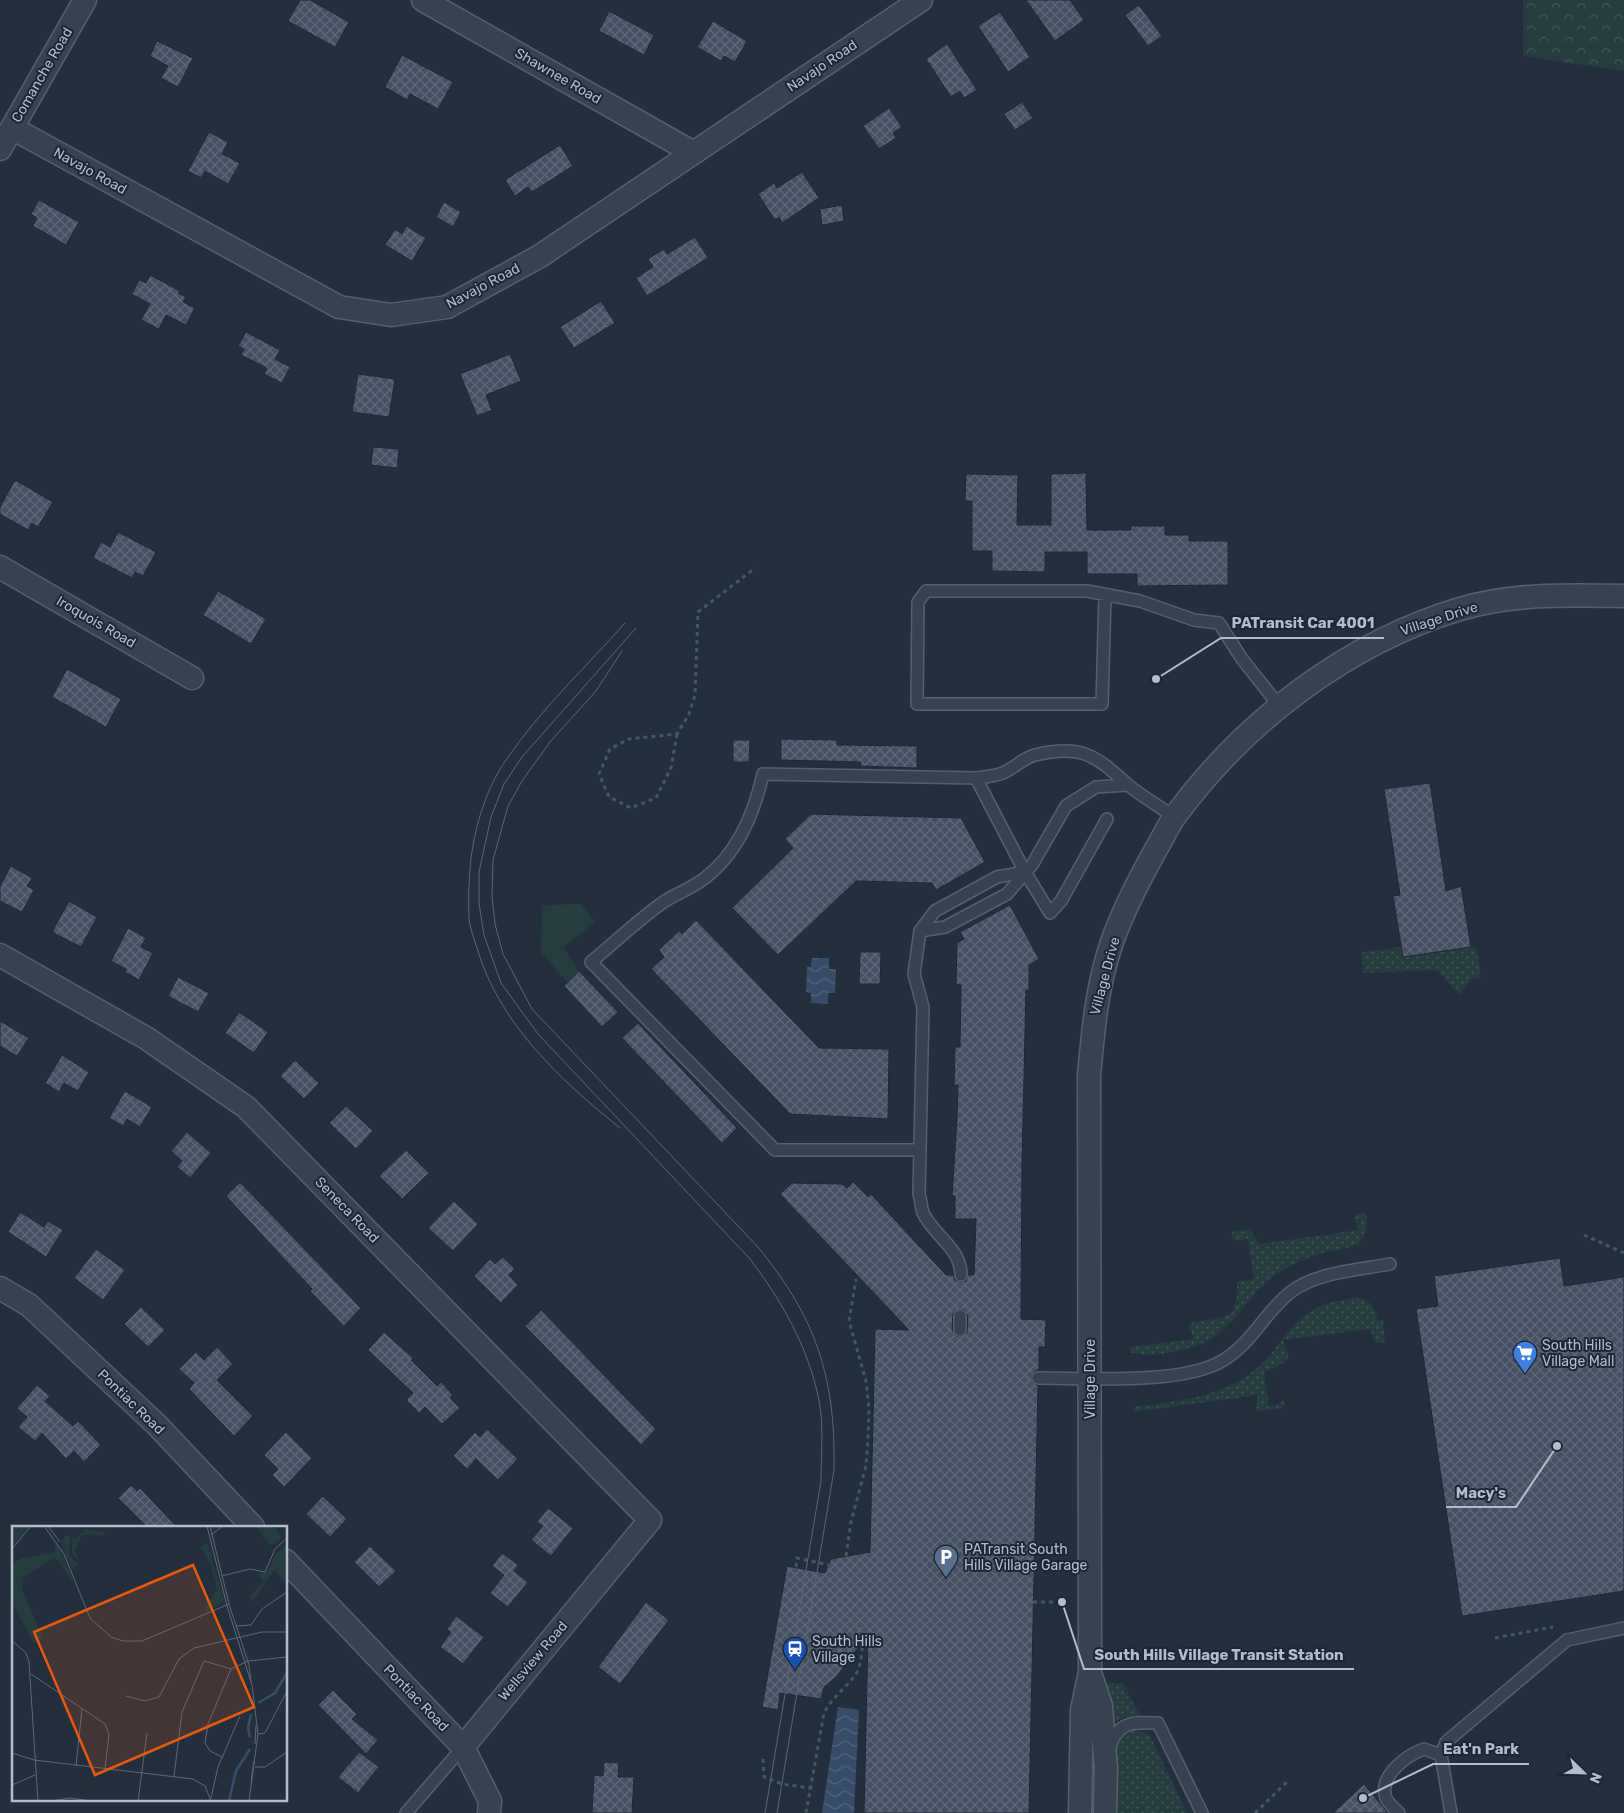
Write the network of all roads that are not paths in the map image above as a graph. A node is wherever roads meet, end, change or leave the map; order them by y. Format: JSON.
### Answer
{"nodes":[{"id":1,"x":85,"y":0,"type":"edge"},
{"id":2,"x":423,"y":0,"type":"edge"},
{"id":3,"x":921,"y":0,"type":"edge"},
{"id":4,"x":12,"y":128,"type":"junction"},
{"id":5,"x":0,"y":149,"type":"edge"},
{"id":6,"x":692,"y":152,"type":"junction"},
{"id":7,"x":0,"y":567,"type":"edge"},
{"id":8,"x":1105,"y":594,"type":"junction"},
{"id":9,"x":1624,"y":596,"type":"edge"},
{"id":10,"x":192,"y":678,"type":"dead end"},
{"id":11,"x":1280,"y":707,"type":"junction"},
{"id":12,"x":976,"y":778,"type":"junction"},
{"id":13,"x":1128,"y":785,"type":"junction"},
{"id":14,"x":1174,"y":817,"type":"junction"},
{"id":15,"x":1107,"y":819,"type":"dead end"},
{"id":16,"x":1025,"y":872,"type":"junction"},
{"id":17,"x":920,"y":931,"type":"junction"},
{"id":18,"x":0,"y":955,"type":"edge"},
{"id":19,"x":919,"y":1150,"type":"junction"},
{"id":20,"x":1390,"y":1264,"type":"dead end"},
{"id":21,"x":961,"y":1275,"type":"dead end"},
{"id":22,"x":0,"y":1288,"type":"edge"},
{"id":23,"x":960,"y":1316,"type":"dead end"},
{"id":24,"x":960,"y":1330,"type":"dead end"},
{"id":25,"x":1038,"y":1378,"type":"dead end"},
{"id":26,"x":1090,"y":1379,"type":"junction"},
{"id":27,"x":650,"y":1520,"type":"joint"},
{"id":28,"x":252,"y":1526,"type":"edge"},
{"id":29,"x":288,"y":1564,"type":"edge"},
{"id":30,"x":1624,"y":1628,"type":"edge"},
{"id":31,"x":1090,"y":1672,"type":"junction"},
{"id":32,"x":463,"y":1747,"type":"junction"},
{"id":33,"x":1441,"y":1755,"type":"junction"},
{"id":34,"x":1106,"y":1769,"type":"junction"},
{"id":35,"x":406,"y":1813,"type":"edge"},
{"id":36,"x":489,"y":1813,"type":"edge"},
{"id":37,"x":1080,"y":1813,"type":"edge"},
{"id":38,"x":1105,"y":1813,"type":"edge"},
{"id":39,"x":1202,"y":1813,"type":"edge"},
{"id":40,"x":1399,"y":1813,"type":"edge"},
{"id":41,"x":1451,"y":1813,"type":"edge"}],
"edges":[{"from":1,"to":4,"type":"street","name":"Comanche Road"},
{"from":2,"to":6,"type":"street","name":"Shawnee Road"},
{"from":3,"to":6,"type":"street","name":"Navajo Road"},
{"from":4,"to":5,"type":"street","name":"Comanche Road"},
{"from":4,"to":6,"type":"street","name":"Navajo Road"},
{"from":7,"to":10,"type":"street","name":"Iroquois Road"},
{"from":8,"to":8,"type":"lane"},
{"from":8,"to":11,"type":"lane"},
{"from":9,"to":11,"type":"street","name":"Village Drive"},
{"from":11,"to":14,"type":"street","name":"Village Drive"},
{"from":12,"to":13,"type":"lane"},
{"from":12,"to":16,"type":"lane"},
{"from":12,"to":19,"type":"lane"},
{"from":13,"to":14,"type":"lane"},
{"from":13,"to":16,"type":"lane"},
{"from":14,"to":26,"type":"street","name":"Village Drive"},
{"from":15,"to":16,"type":"lane"},
{"from":16,"to":17,"type":"lane"},
{"from":16,"to":17,"type":"lane"},
{"from":17,"to":19,"type":"lane"},
{"from":18,"to":27,"type":"street","name":"Seneca Road"},
{"from":19,"to":21,"type":"lane"},
{"from":20,"to":26,"type":"lane"},
{"from":22,"to":28,"type":"street","name":"Pontiac Road"},
{"from":23,"to":24,"type":"lane"},
{"from":25,"to":26,"type":"lane"},
{"from":26,"to":31,"type":"street","name":"Village Drive"},
{"from":27,"to":32,"type":"street","name":"Wellsview Road"},
{"from":29,"to":32,"type":"street","name":"Pontiac Road"},
{"from":30,"to":33,"type":"lane"},
{"from":31,"to":34,"type":"street","name":"Village Drive"},
{"from":31,"to":37,"type":"street","name":"Village Drive"},
{"from":32,"to":35,"type":"lane"},
{"from":32,"to":36,"type":"street"},
{"from":33,"to":40,"type":"lane"},
{"from":33,"to":41,"type":"lane"},
{"from":34,"to":38,"type":"street","name":"Village Drive"},
{"from":34,"to":39,"type":"lane"}]}
